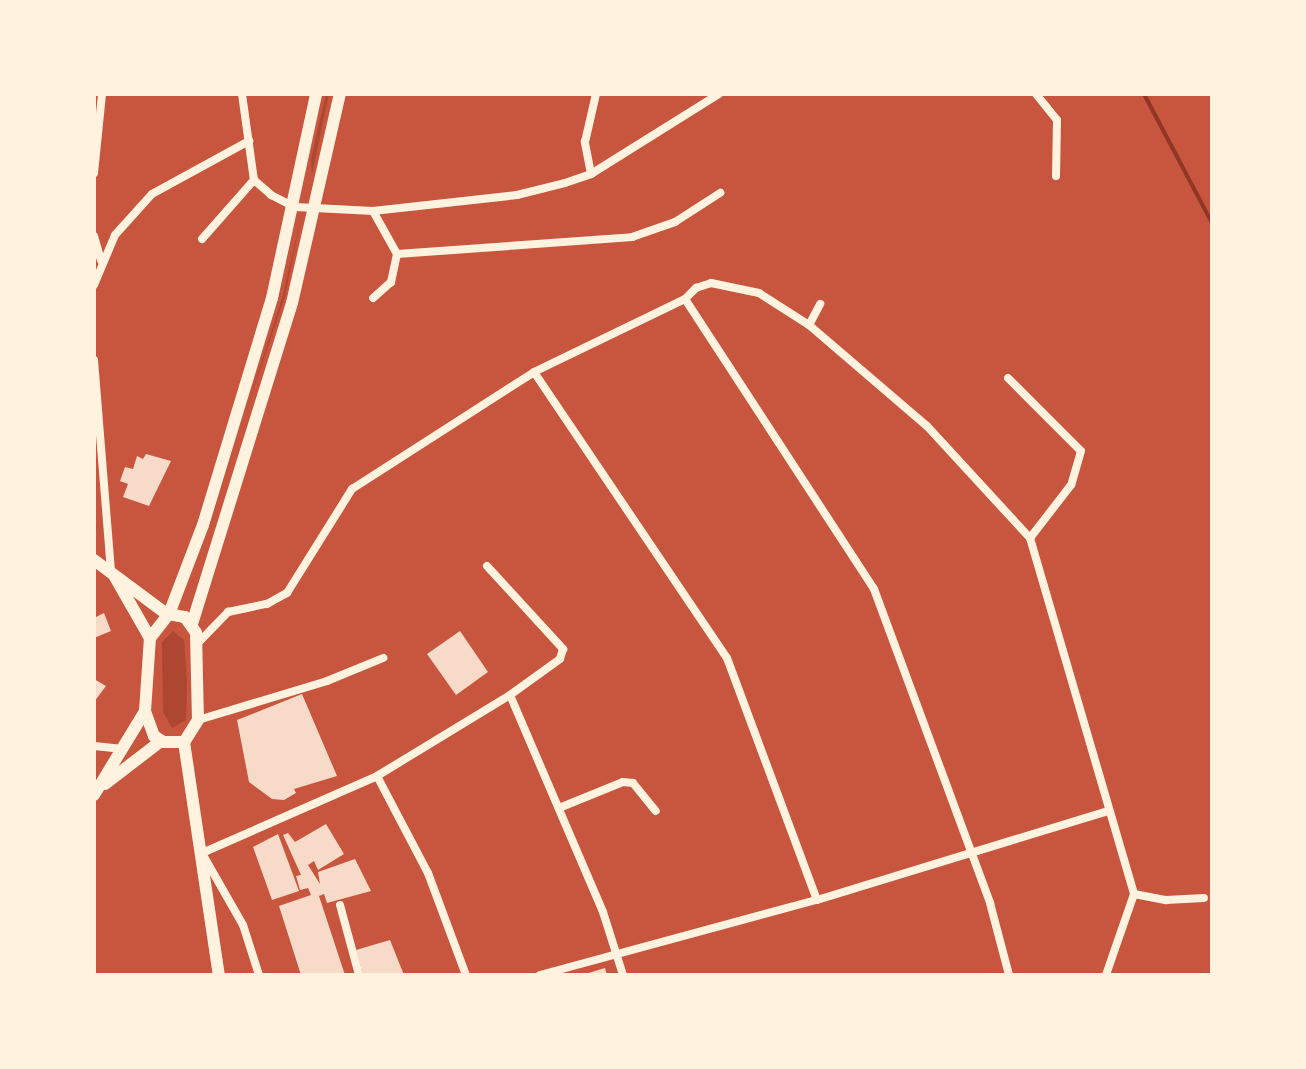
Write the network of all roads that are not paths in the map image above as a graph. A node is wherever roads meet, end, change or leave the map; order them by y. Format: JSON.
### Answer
{"nodes":[{"id":1,"x":102,"y":94,"type":"edge"},
{"id":2,"x":242,"y":94,"type":"edge"},
{"id":3,"x":316,"y":94,"type":"edge"},
{"id":4,"x":340,"y":94,"type":"edge"},
{"id":5,"x":596,"y":94,"type":"edge"},
{"id":6,"x":719,"y":94,"type":"edge"},
{"id":7,"x":1036,"y":94,"type":"edge"},
{"id":8,"x":249,"y":141,"type":"junction"},
{"id":9,"x":94,"y":173,"type":"edge"},
{"id":10,"x":591,"y":174,"type":"junction"},
{"id":11,"x":1056,"y":176,"type":"dead end"},
{"id":12,"x":254,"y":180,"type":"junction"},
{"id":13,"x":720,"y":193,"type":"dead end"},
{"id":14,"x":295,"y":207,"type":"junction"},
{"id":15,"x":314,"y":209,"type":"junction"},
{"id":16,"x":373,"y":211,"type":"junction"},
{"id":17,"x":94,"y":236,"type":"edge"},
{"id":18,"x":202,"y":239,"type":"dead end"},
{"id":19,"x":397,"y":254,"type":"junction"},
{"id":20,"x":101,"y":260,"type":"junction"},
{"id":21,"x":94,"y":285,"type":"edge"},
{"id":22,"x":373,"y":298,"type":"dead end"},
{"id":23,"x":685,"y":299,"type":"junction"},
{"id":24,"x":820,"y":304,"type":"dead end"},
{"id":25,"x":809,"y":325,"type":"junction"},
{"id":26,"x":94,"y":360,"type":"edge"},
{"id":27,"x":534,"y":372,"type":"junction"},
{"id":28,"x":1008,"y":378,"type":"dead end"},
{"id":29,"x":1030,"y":538,"type":"junction"},
{"id":30,"x":94,"y":560,"type":"edge"},
{"id":31,"x":487,"y":566,"type":"dead end"},
{"id":32,"x":111,"y":570,"type":"junction"},
{"id":33,"x":168,"y":614,"type":"junction"},
{"id":34,"x":192,"y":624,"type":"junction"},
{"id":35,"x":150,"y":638,"type":"junction"},
{"id":36,"x":197,"y":645,"type":"junction"},
{"id":37,"x":383,"y":658,"type":"dead end"},
{"id":38,"x":510,"y":695,"type":"junction"},
{"id":39,"x":145,"y":711,"type":"junction"},
{"id":40,"x":198,"y":720,"type":"junction"},
{"id":41,"x":161,"y":741,"type":"junction"},
{"id":42,"x":184,"y":742,"type":"junction"},
{"id":43,"x":94,"y":746,"type":"edge"},
{"id":44,"x":123,"y":749,"type":"junction"},
{"id":45,"x":377,"y":776,"type":"junction"},
{"id":46,"x":98,"y":790,"type":"edge"},
{"id":47,"x":559,"y":808,"type":"junction"},
{"id":48,"x":656,"y":811,"type":"dead end"},
{"id":49,"x":1108,"y":811,"type":"junction"},
{"id":50,"x":202,"y":853,"type":"junction"},
{"id":51,"x":972,"y":855,"type":"junction"},
{"id":52,"x":1134,"y":894,"type":"junction"},
{"id":53,"x":1204,"y":898,"type":"dead end"},
{"id":54,"x":817,"y":900,"type":"junction"},
{"id":55,"x":340,"y":905,"type":"dead end"},
{"id":56,"x":618,"y":955,"type":"junction"},
{"id":57,"x":219,"y":975,"type":"edge"},
{"id":58,"x":259,"y":975,"type":"edge"},
{"id":59,"x":359,"y":975,"type":"edge"},
{"id":60,"x":466,"y":975,"type":"edge"},
{"id":61,"x":540,"y":975,"type":"edge"},
{"id":62,"x":623,"y":975,"type":"edge"},
{"id":63,"x":1009,"y":975,"type":"edge"},
{"id":64,"x":1106,"y":975,"type":"edge"}],
"edges":[{"from":1,"to":9,"type":"street"},
{"from":2,"to":8,"type":"street"},
{"from":3,"to":14,"type":"main road"},
{"from":4,"to":15,"type":"main road"},
{"from":5,"to":10,"type":"street"},
{"from":6,"to":10,"type":"street"},
{"from":7,"to":11,"type":"street"},
{"from":8,"to":12,"type":"street"},
{"from":8,"to":20,"type":"street"},
{"from":10,"to":16,"type":"street"},
{"from":12,"to":14,"type":"street"},
{"from":12,"to":18,"type":"street"},
{"from":13,"to":19,"type":"street"},
{"from":14,"to":15,"type":"street"},
{"from":14,"to":33,"type":"main road"},
{"from":15,"to":16,"type":"street"},
{"from":15,"to":34,"type":"main road"},
{"from":16,"to":19,"type":"street"},
{"from":17,"to":20,"type":"street"},
{"from":19,"to":22,"type":"street"},
{"from":20,"to":21,"type":"street"},
{"from":23,"to":25,"type":"street"},
{"from":23,"to":27,"type":"street"},
{"from":23,"to":51,"type":"street"},
{"from":24,"to":25,"type":"street"},
{"from":25,"to":29,"type":"street"},
{"from":26,"to":32,"type":"street"},
{"from":27,"to":36,"type":"street"},
{"from":27,"to":54,"type":"street"},
{"from":28,"to":29,"type":"street"},
{"from":29,"to":49,"type":"street"},
{"from":30,"to":32,"type":"main road"},
{"from":31,"to":38,"type":"street"},
{"from":32,"to":33,"type":"main road"},
{"from":32,"to":35,"type":"main road"},
{"from":33,"to":34,"type":"main road"},
{"from":33,"to":35,"type":"main road"},
{"from":34,"to":36,"type":"main road"},
{"from":35,"to":39,"type":"main road"},
{"from":36,"to":40,"type":"main road"},
{"from":37,"to":40,"type":"street"},
{"from":38,"to":45,"type":"street"},
{"from":38,"to":47,"type":"street"},
{"from":39,"to":41,"type":"main road"},
{"from":39,"to":44,"type":"main road"},
{"from":40,"to":42,"type":"main road"},
{"from":41,"to":42,"type":"main road"},
{"from":41,"to":46,"type":"main road"},
{"from":42,"to":50,"type":"main road"},
{"from":43,"to":44,"type":"street"},
{"from":44,"to":46,"type":"main road"},
{"from":45,"to":50,"type":"street"},
{"from":45,"to":60,"type":"street"},
{"from":47,"to":48,"type":"street"},
{"from":47,"to":56,"type":"street"},
{"from":49,"to":51,"type":"street"},
{"from":49,"to":52,"type":"street"},
{"from":50,"to":57,"type":"main road"},
{"from":50,"to":58,"type":"street"},
{"from":51,"to":54,"type":"street"},
{"from":51,"to":63,"type":"street"},
{"from":52,"to":53,"type":"street"},
{"from":52,"to":64,"type":"street"},
{"from":54,"to":56,"type":"street"},
{"from":55,"to":59,"type":"street"},
{"from":56,"to":61,"type":"street"},
{"from":56,"to":62,"type":"street"}]}
